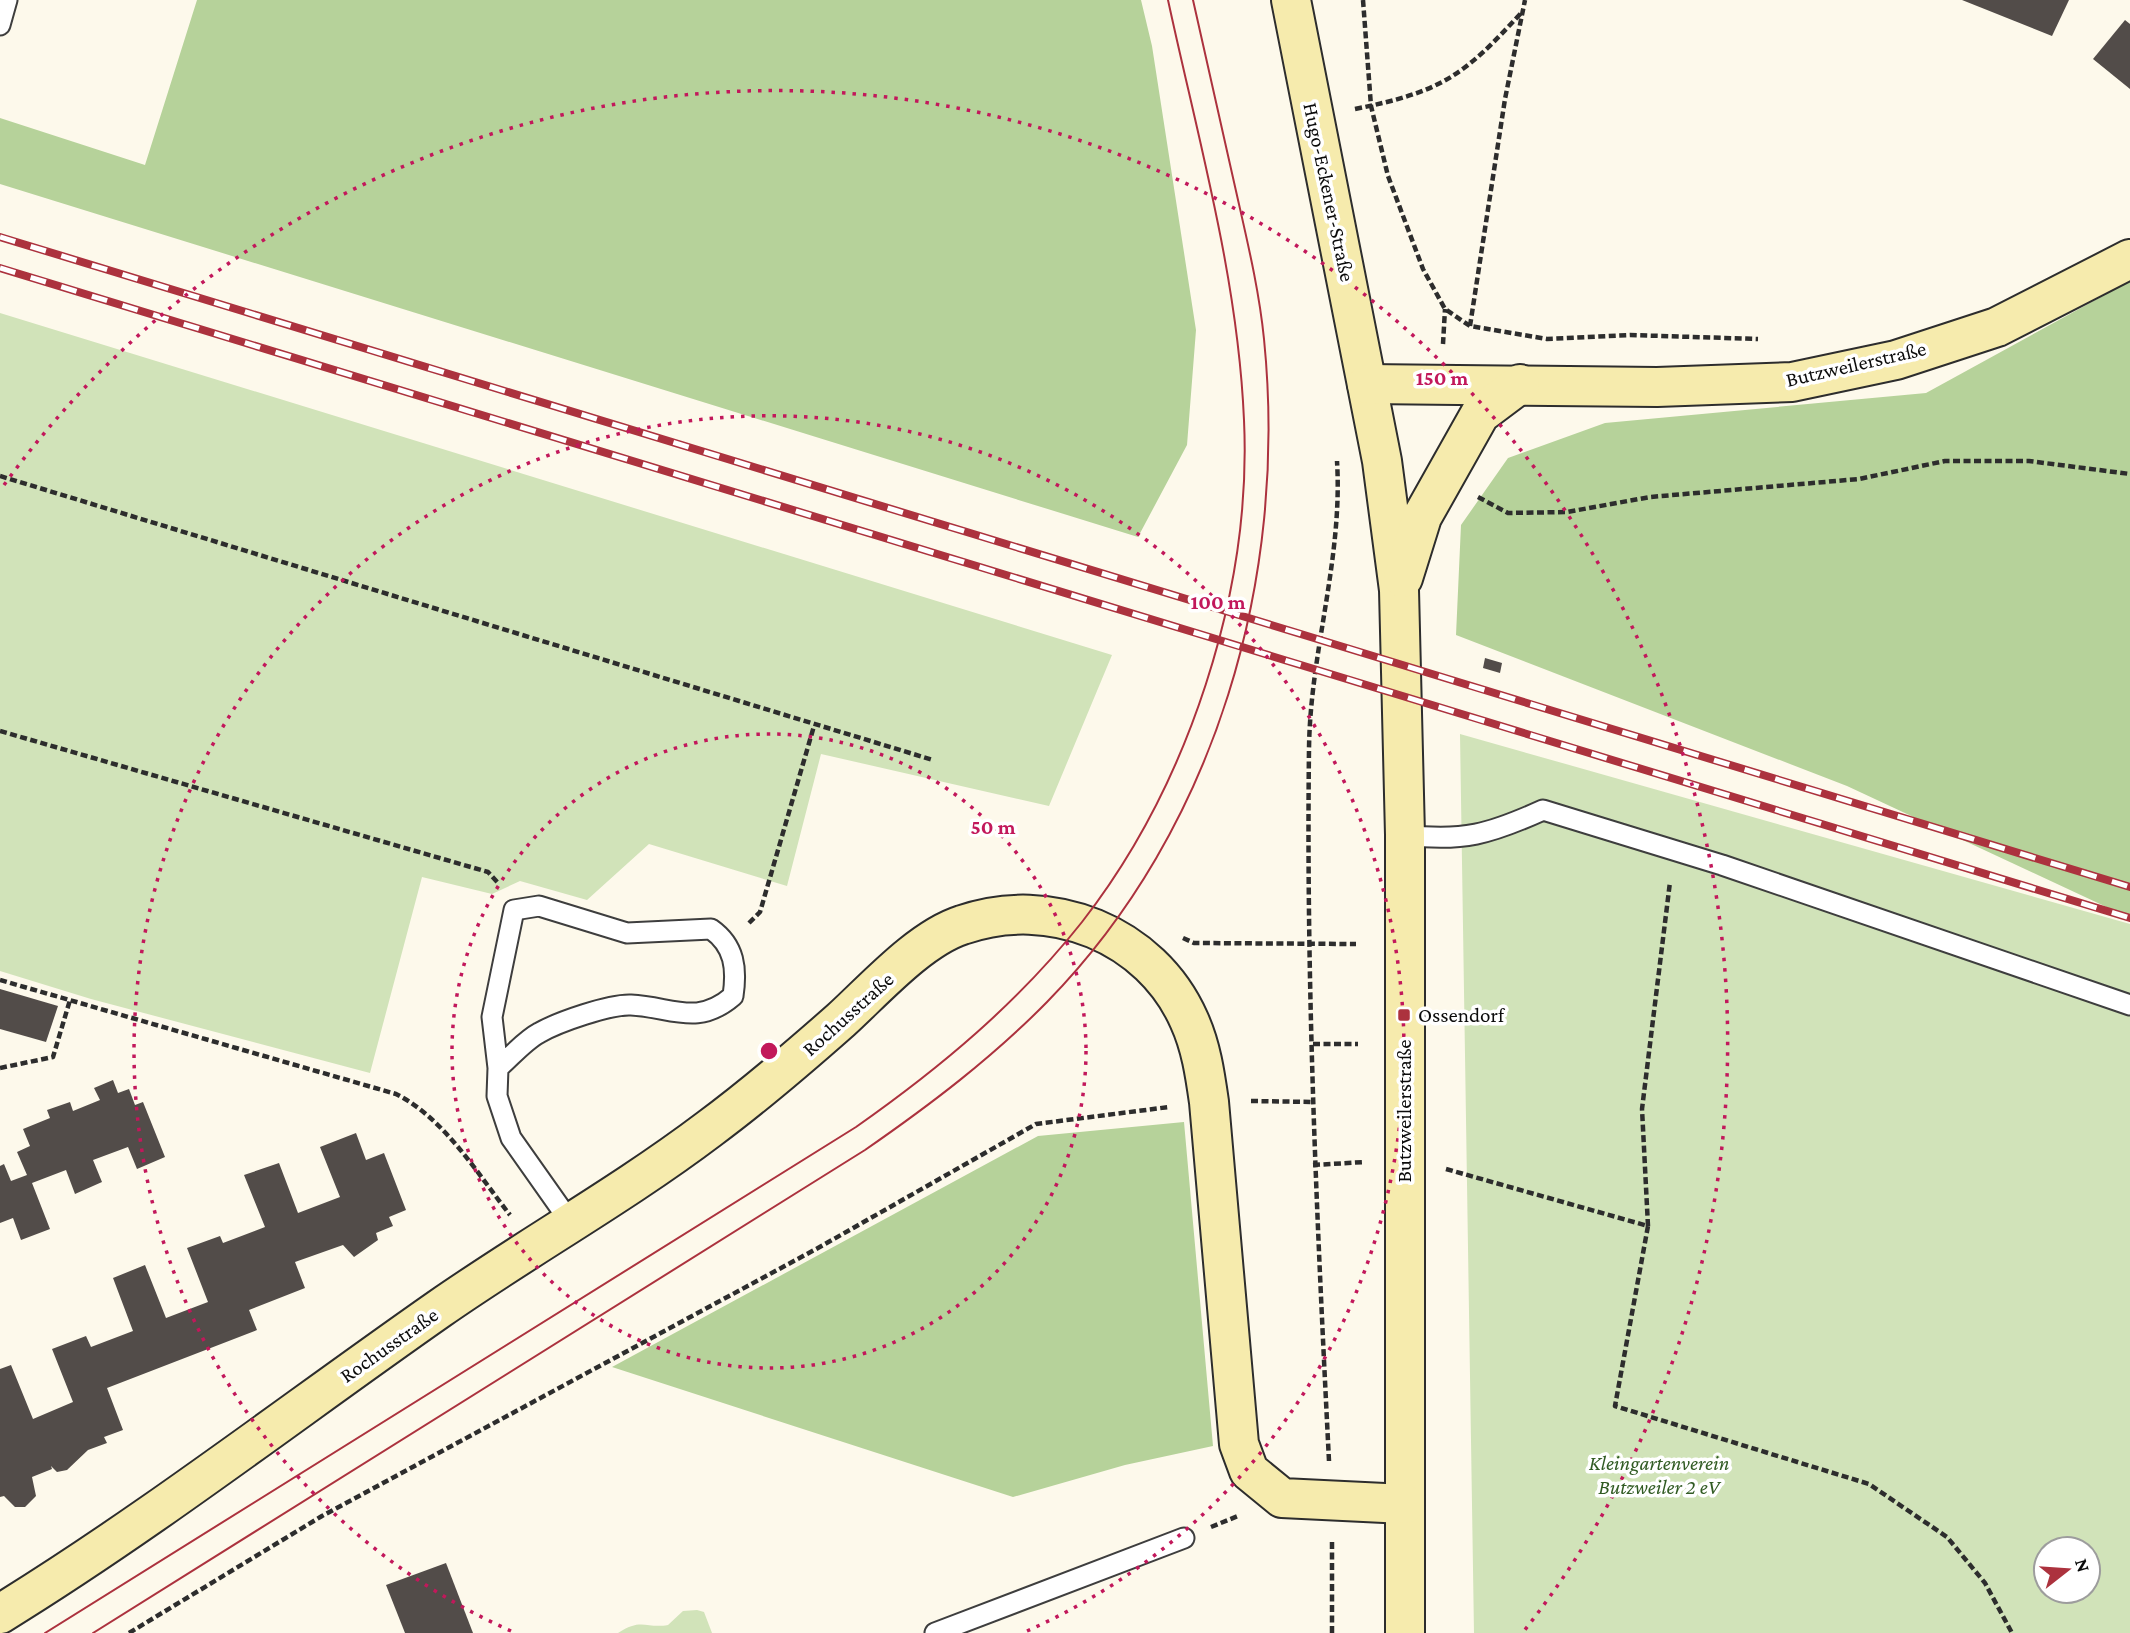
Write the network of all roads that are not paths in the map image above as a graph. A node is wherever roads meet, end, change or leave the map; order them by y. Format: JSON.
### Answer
{"nodes":[{"id":1,"x":8,"y":0,"type":"edge"},
{"id":2,"x":1291,"y":0,"type":"edge"},
{"id":3,"x":0,"y":25,"type":"edge"},
{"id":4,"x":2130,"y":259,"type":"edge"},
{"id":5,"x":1367,"y":384,"type":"junction"},
{"id":6,"x":1520,"y":384,"type":"junction"},
{"id":7,"x":1399,"y":590,"type":"junction"},
{"id":8,"x":1405,"y":835,"type":"junction"},
{"id":9,"x":2130,"y":1006,"type":"edge"},
{"id":10,"x":498,"y":1068,"type":"junction"},
{"id":11,"x":571,"y":1223,"type":"junction"},
{"id":12,"x":1405,"y":1504,"type":"junction"},
{"id":13,"x":1184,"y":1538,"type":"road end"},
{"id":14,"x":0,"y":1614,"type":"edge"},
{"id":15,"x":935,"y":1633,"type":"edge"},
{"id":16,"x":1405,"y":1633,"type":"edge"}],
"edges":[{"from":1,"to":3,"type":"lane"},
{"from":2,"to":5,"type":"street","name":"Hugo-Eckener-Straße"},
{"from":4,"to":6,"type":"street","name":"Butzweilerstraße"},
{"from":5,"to":6,"type":"street","name":"Butzweilerstraße"},
{"from":5,"to":7,"type":"street","name":"Butzweilerstraße"},
{"from":6,"to":7,"type":"street","name":"Butzweilerstraße"},
{"from":7,"to":8,"type":"street","name":"Butzweilerstraße"},
{"from":8,"to":9,"type":"lane"},
{"from":8,"to":12,"type":"street","name":"Butzweilerstraße"},
{"from":10,"to":10,"type":"lane"},
{"from":10,"to":11,"type":"lane"},
{"from":11,"to":12,"type":"street","name":"Rochusstraße"},
{"from":11,"to":14,"type":"street","name":"Rochusstraße"},
{"from":12,"to":16,"type":"street","name":"Butzweilerstraße"},
{"from":13,"to":15,"type":"lane"}]}
